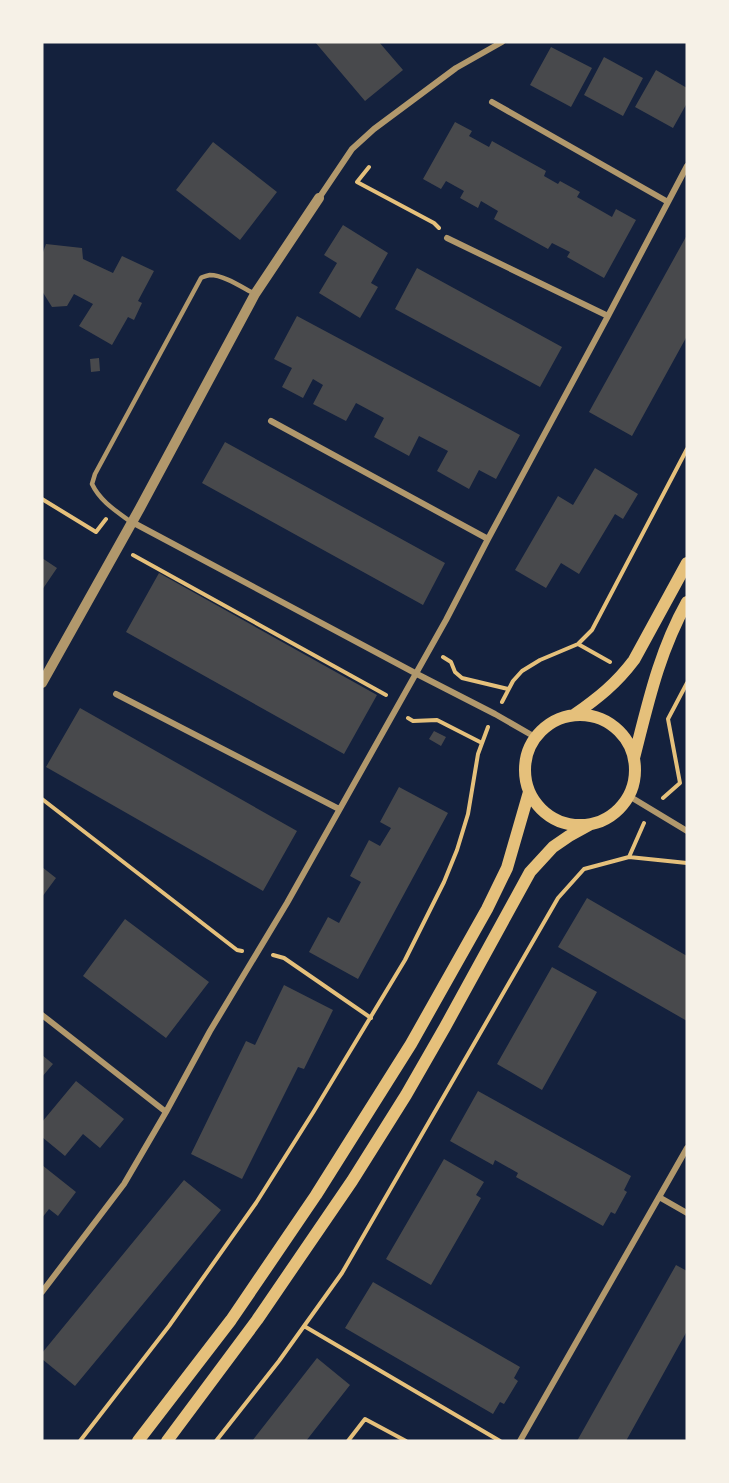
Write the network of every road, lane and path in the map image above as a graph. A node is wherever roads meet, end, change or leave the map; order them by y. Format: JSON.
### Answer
{"nodes":[{"id":1,"x":502,"y":42,"type":"edge"},
{"id":2,"x":492,"y":102,"type":"dead end"},
{"id":3,"x":687,"y":166,"type":"edge"},
{"id":4,"x":369,"y":168,"type":"dead end"},
{"id":5,"x":319,"y":198,"type":"joint"},
{"id":6,"x":668,"y":202,"type":"junction"},
{"id":7,"x":447,"y":238,"type":"joint"},
{"id":8,"x":255,"y":294,"type":"junction"},
{"id":9,"x":608,"y":316,"type":"junction"},
{"id":10,"x":271,"y":421,"type":"dead end"},
{"id":11,"x":687,"y":449,"type":"edge"},
{"id":12,"x":42,"y":499,"type":"edge"},
{"id":13,"x":113,"y":509,"type":"junction"},
{"id":14,"x":132,"y":522,"type":"junction"},
{"id":15,"x":488,"y":539,"type":"junction"},
{"id":16,"x":118,"y":547,"type":"junction"},
{"id":17,"x":687,"y":563,"type":"edge"},
{"id":18,"x":687,"y":602,"type":"edge"},
{"id":19,"x":578,"y":644,"type":"junction"},
{"id":20,"x":626,"y":671,"type":"junction"},
{"id":21,"x":415,"y":673,"type":"junction"},
{"id":22,"x":687,"y":683,"type":"edge"},
{"id":23,"x":42,"y":684,"type":"edge"},
{"id":24,"x":116,"y":694,"type":"dead end"},
{"id":25,"x":394,"y":711,"type":"junction"},
{"id":26,"x":495,"y":714,"type":"junction"},
{"id":27,"x":574,"y":715,"type":"junction"},
{"id":28,"x":535,"y":737,"type":"junction"},
{"id":29,"x":482,"y":743,"type":"junction"},
{"id":30,"x":634,"y":759,"type":"junction"},
{"id":31,"x":529,"y":792,"type":"junction"},
{"id":32,"x":629,"y":796,"type":"junction"},
{"id":33,"x":42,"y":799,"type":"edge"},
{"id":34,"x":339,"y":809,"type":"junction"},
{"id":35,"x":651,"y":809,"type":"junction"},
{"id":36,"x":589,"y":825,"type":"junction"},
{"id":37,"x":687,"y":831,"type":"edge"},
{"id":38,"x":628,"y":857,"type":"junction"},
{"id":39,"x":687,"y":863,"type":"edge"},
{"id":40,"x":258,"y":952,"type":"junction"},
{"id":41,"x":42,"y":1015,"type":"edge"},
{"id":42,"x":371,"y":1018,"type":"junction"},
{"id":43,"x":166,"y":1112,"type":"junction"},
{"id":44,"x":687,"y":1148,"type":"edge"},
{"id":45,"x":658,"y":1197,"type":"junction"},
{"id":46,"x":687,"y":1213,"type":"edge"},
{"id":47,"x":42,"y":1292,"type":"edge"},
{"id":48,"x":304,"y":1326,"type":"junction"},
{"id":49,"x":80,"y":1441,"type":"edge"},
{"id":50,"x":138,"y":1441,"type":"edge"},
{"id":51,"x":167,"y":1441,"type":"edge"},
{"id":52,"x":216,"y":1441,"type":"edge"},
{"id":53,"x":348,"y":1441,"type":"edge"},
{"id":54,"x":406,"y":1441,"type":"edge"},
{"id":55,"x":500,"y":1441,"type":"edge"},
{"id":56,"x":520,"y":1441,"type":"edge"}],
"edges":[{"from":1,"to":5,"type":"street"},
{"from":2,"to":6,"type":"street"},
{"from":3,"to":6,"type":"street"},
{"from":4,"to":7,"type":"path"},
{"from":5,"to":8,"type":"street"},
{"from":6,"to":9,"type":"street"},
{"from":7,"to":9,"type":"street"},
{"from":8,"to":13,"type":"lane"},
{"from":8,"to":14,"type":"street"},
{"from":9,"to":15,"type":"street"},
{"from":10,"to":15,"type":"street"},
{"from":11,"to":19,"type":"path"},
{"from":12,"to":13,"type":"path"},
{"from":13,"to":14,"type":"lane"},
{"from":14,"to":16,"type":"street"},
{"from":14,"to":21,"type":"street"},
{"from":15,"to":21,"type":"street"},
{"from":16,"to":23,"type":"street"},
{"from":16,"to":25,"type":"path"},
{"from":17,"to":20,"type":"main road"},
{"from":18,"to":30,"type":"main road"},
{"from":19,"to":20,"type":"path"},
{"from":19,"to":26,"type":"path"},
{"from":20,"to":27,"type":"main road"},
{"from":21,"to":25,"type":"street"},
{"from":21,"to":26,"type":"street"},
{"from":22,"to":35,"type":"path"},
{"from":24,"to":34,"type":"street"},
{"from":25,"to":29,"type":"path"},
{"from":25,"to":34,"type":"street"},
{"from":26,"to":28,"type":"street"},
{"from":26,"to":29,"type":"path"},
{"from":27,"to":28,"type":"main road"},
{"from":27,"to":30,"type":"main road"},
{"from":28,"to":31,"type":"main road"},
{"from":29,"to":42,"type":"path"},
{"from":30,"to":32,"type":"main road"},
{"from":31,"to":36,"type":"main road"},
{"from":31,"to":50,"type":"main road"},
{"from":32,"to":35,"type":"street"},
{"from":32,"to":36,"type":"main road"},
{"from":33,"to":40,"type":"path"},
{"from":34,"to":40,"type":"street"},
{"from":35,"to":37,"type":"street"},
{"from":35,"to":38,"type":"path"},
{"from":36,"to":51,"type":"main road"},
{"from":38,"to":39,"type":"path"},
{"from":38,"to":48,"type":"path"},
{"from":40,"to":42,"type":"path"},
{"from":40,"to":43,"type":"street"},
{"from":41,"to":43,"type":"street"},
{"from":42,"to":49,"type":"path"},
{"from":43,"to":47,"type":"street"},
{"from":44,"to":45,"type":"street"},
{"from":45,"to":46,"type":"street"},
{"from":45,"to":56,"type":"street"},
{"from":48,"to":52,"type":"path"},
{"from":48,"to":55,"type":"path"},
{"from":53,"to":54,"type":"path"}]}
